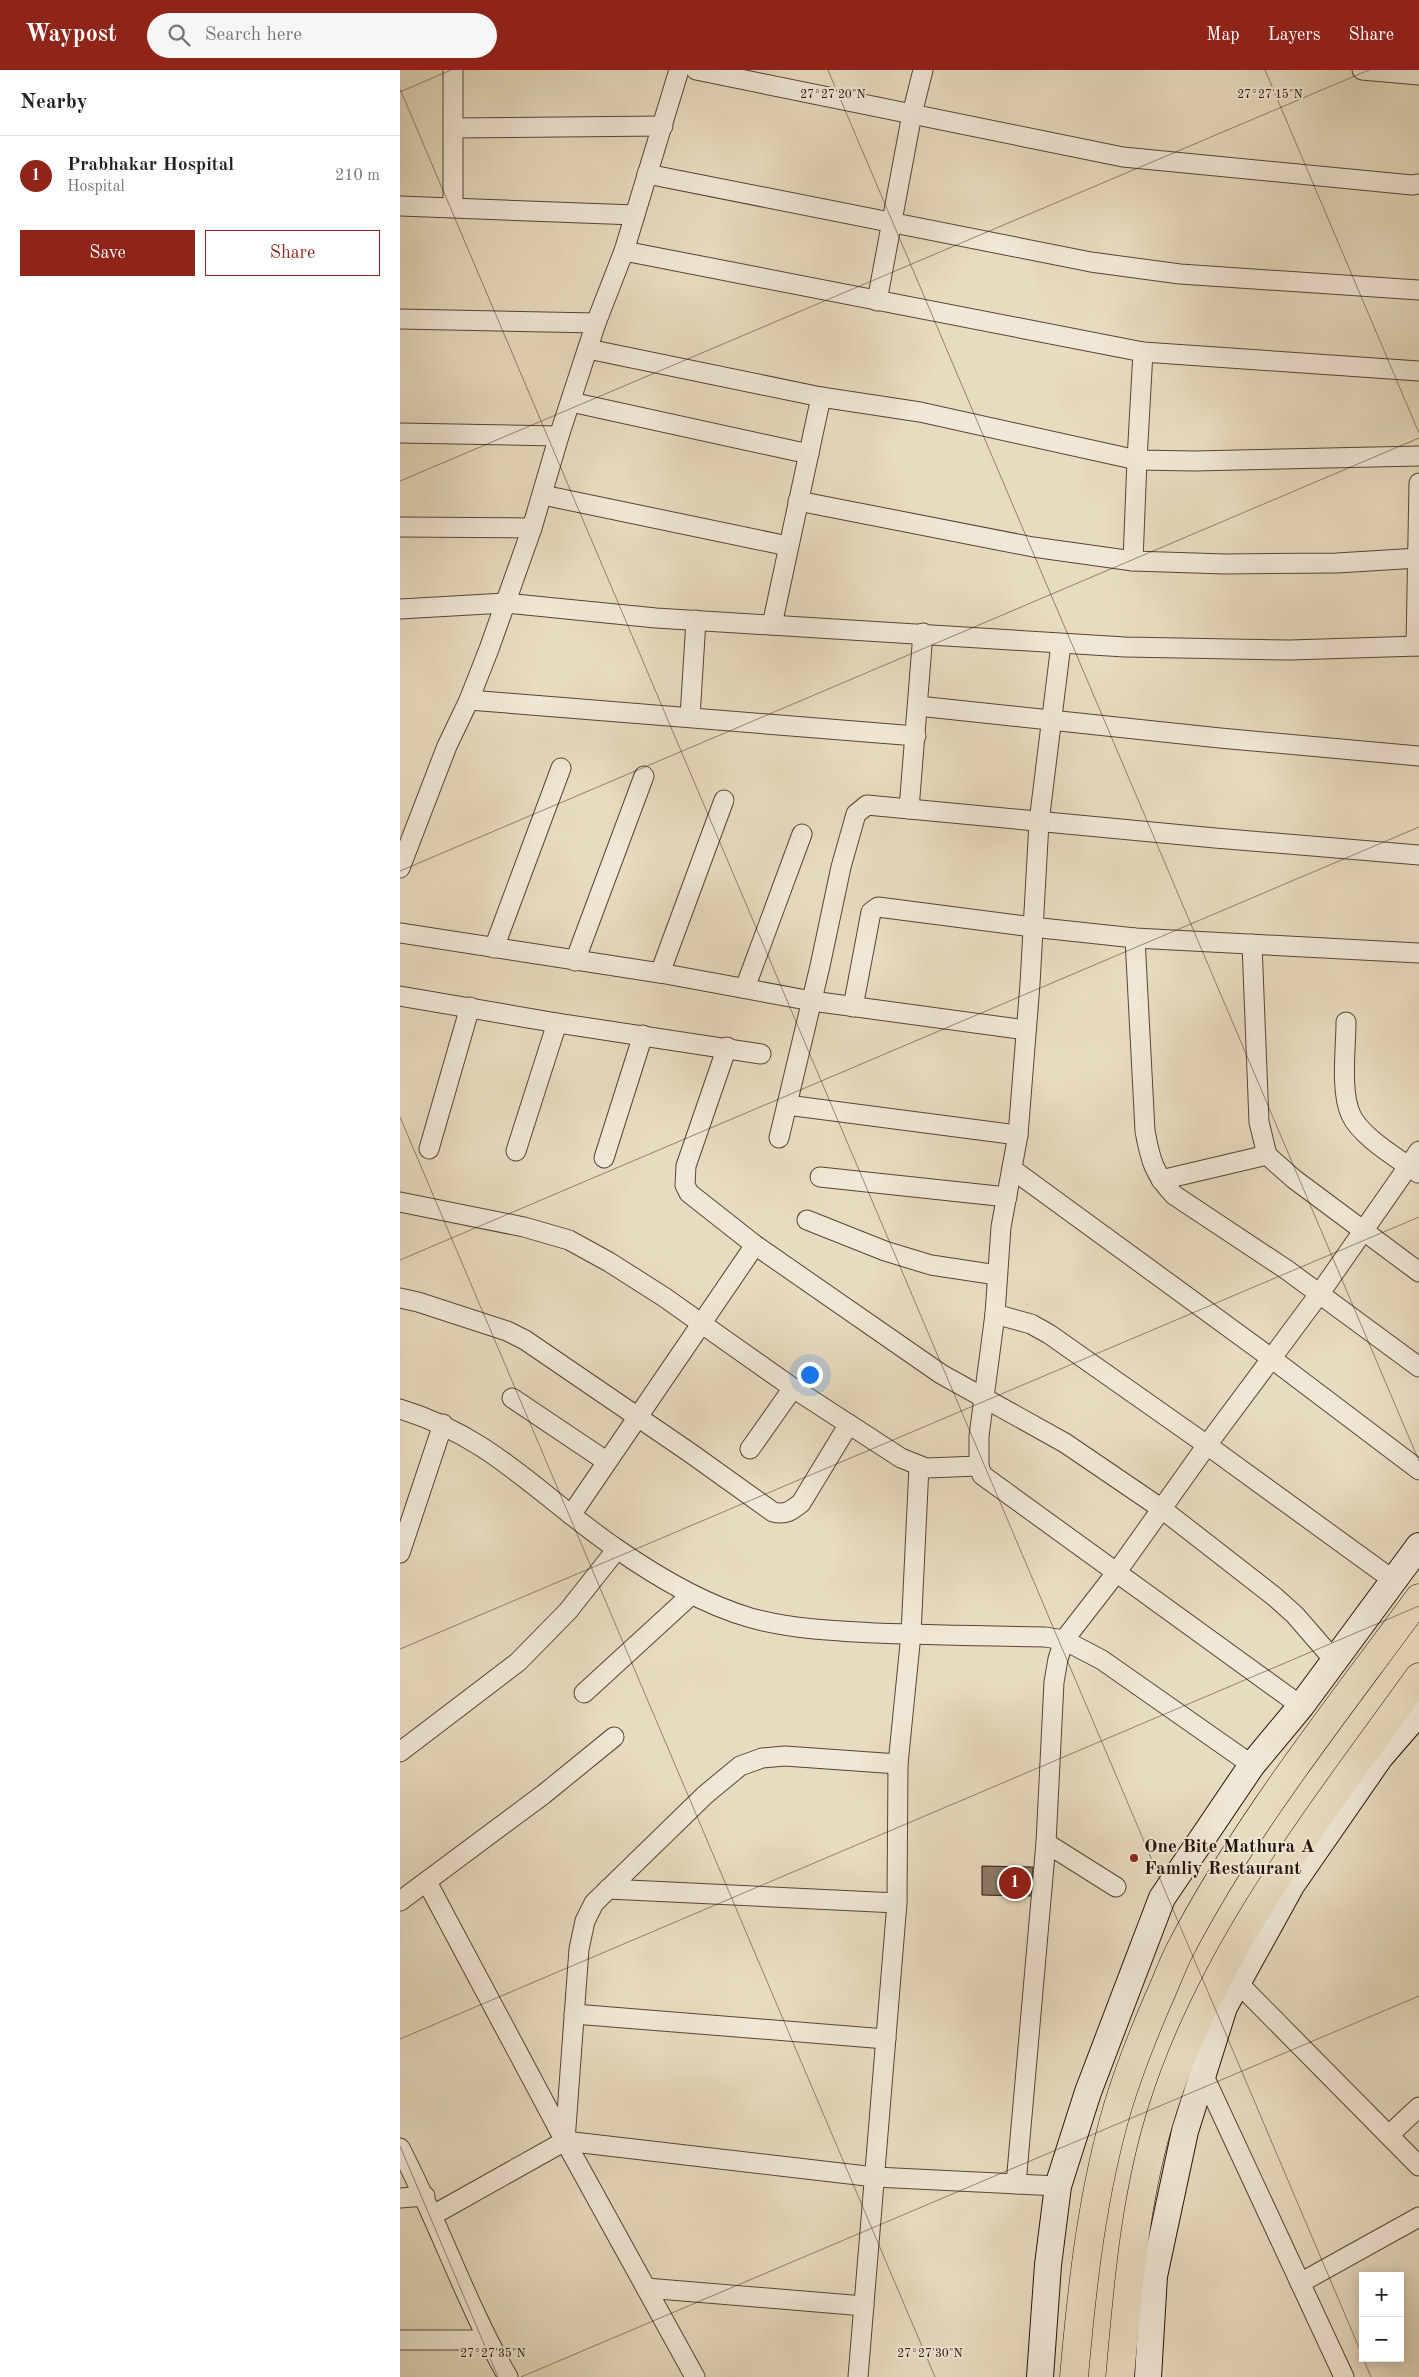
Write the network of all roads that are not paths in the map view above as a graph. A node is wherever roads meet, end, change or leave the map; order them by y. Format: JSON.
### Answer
{"nodes":[{"id":1,"x":453,"y":70,"type":"edge"},
{"id":2,"x":679,"y":70,"type":"edge"},
{"id":3,"x":696,"y":70,"type":"edge"},
{"id":4,"x":923,"y":70,"type":"edge"},
{"id":5,"x":1362,"y":70,"type":"edge"},
{"id":6,"x":1419,"y":75,"type":"edge"},
{"id":7,"x":912,"y":114,"type":"junction"},
{"id":8,"x":663,"y":126,"type":"junction"},
{"id":9,"x":453,"y":128,"type":"junction"},
{"id":10,"x":647,"y":174,"type":"junction"},
{"id":11,"x":1419,"y":184,"type":"edge"},
{"id":12,"x":400,"y":206,"type":"edge"},
{"id":13,"x":454,"y":206,"type":"junction"},
{"id":14,"x":635,"y":215,"type":"junction"},
{"id":15,"x":892,"y":222,"type":"junction"},
{"id":16,"x":624,"y":251,"type":"junction"},
{"id":17,"x":1419,"y":290,"type":"edge"},
{"id":18,"x":877,"y":301,"type":"junction"},
{"id":19,"x":400,"y":319,"type":"edge"},
{"id":20,"x":596,"y":323,"type":"junction"},
{"id":21,"x":588,"y":349,"type":"junction"},
{"id":22,"x":1143,"y":352,"type":"junction"},
{"id":23,"x":1419,"y":372,"type":"edge"},
{"id":24,"x":821,"y":397,"type":"junction"},
{"id":25,"x":570,"y":402,"type":"junction"},
{"id":26,"x":400,"y":433,"type":"edge"},
{"id":27,"x":559,"y":436,"type":"junction"},
{"id":28,"x":809,"y":454,"type":"junction"},
{"id":29,"x":1419,"y":456,"type":"edge"},
{"id":30,"x":1137,"y":460,"type":"junction"},
{"id":31,"x":1419,"y":483,"type":"edge"},
{"id":32,"x":543,"y":495,"type":"junction"},
{"id":33,"x":798,"y":501,"type":"junction"},
{"id":34,"x":400,"y":527,"type":"edge"},
{"id":35,"x":532,"y":528,"type":"junction"},
{"id":36,"x":788,"y":546,"type":"junction"},
{"id":37,"x":1418,"y":558,"type":"edge"},
{"id":38,"x":1132,"y":561,"type":"junction"},
{"id":39,"x":505,"y":603,"type":"junction"},
{"id":40,"x":400,"y":608,"type":"edge"},
{"id":41,"x":696,"y":620,"type":"junction"},
{"id":42,"x":772,"y":625,"type":"junction"},
{"id":43,"x":923,"y":633,"type":"junction"},
{"id":44,"x":1060,"y":644,"type":"junction"},
{"id":45,"x":1417,"y":646,"type":"edge"},
{"id":46,"x":469,"y":700,"type":"junction"},
{"id":47,"x":918,"y":706,"type":"junction"},
{"id":48,"x":690,"y":716,"type":"junction"},
{"id":49,"x":1050,"y":720,"type":"junction"},
{"id":50,"x":916,"y":736,"type":"junction"},
{"id":51,"x":1419,"y":756,"type":"edge"},
{"id":52,"x":561,"y":768,"type":"dead end"},
{"id":53,"x":644,"y":776,"type":"dead end"},
{"id":54,"x":724,"y":800,"type":"dead end"},
{"id":55,"x":909,"y":809,"type":"junction"},
{"id":56,"x":1039,"y":822,"type":"junction"},
{"id":57,"x":802,"y":834,"type":"dead end"},
{"id":58,"x":1419,"y":855,"type":"edge"},
{"id":59,"x":400,"y":868,"type":"edge"},
{"id":60,"x":1032,"y":928,"type":"junction"},
{"id":61,"x":400,"y":933,"type":"edge"},
{"id":62,"x":1135,"y":938,"type":"junction"},
{"id":63,"x":1252,"y":944,"type":"junction"},
{"id":64,"x":494,"y":948,"type":"junction"},
{"id":65,"x":1419,"y":953,"type":"edge"},
{"id":66,"x":575,"y":961,"type":"junction"},
{"id":67,"x":660,"y":973,"type":"junction"},
{"id":68,"x":745,"y":988,"type":"junction"},
{"id":69,"x":400,"y":996,"type":"edge"},
{"id":70,"x":812,"y":1001,"type":"junction"},
{"id":71,"x":470,"y":1007,"type":"junction"},
{"id":72,"x":852,"y":1007,"type":"junction"},
{"id":73,"x":1346,"y":1022,"type":"dead end"},
{"id":74,"x":558,"y":1023,"type":"junction"},
{"id":75,"x":1026,"y":1030,"type":"junction"},
{"id":76,"x":643,"y":1035,"type":"junction"},
{"id":77,"x":727,"y":1047,"type":"junction"},
{"id":78,"x":761,"y":1054,"type":"dead end"},
{"id":79,"x":787,"y":1106,"type":"junction"},
{"id":80,"x":1018,"y":1135,"type":"junction"},
{"id":81,"x":779,"y":1138,"type":"dead end"},
{"id":82,"x":429,"y":1149,"type":"dead end"},
{"id":83,"x":516,"y":1151,"type":"dead end"},
{"id":84,"x":1267,"y":1155,"type":"junction"},
{"id":85,"x":604,"y":1158,"type":"dead end"},
{"id":86,"x":1416,"y":1163,"type":"edge"},
{"id":87,"x":1012,"y":1169,"type":"junction"},
{"id":88,"x":820,"y":1177,"type":"dead end"},
{"id":89,"x":1161,"y":1180,"type":"junction"},
{"id":90,"x":1007,"y":1197,"type":"junction"},
{"id":91,"x":400,"y":1202,"type":"edge"},
{"id":92,"x":807,"y":1220,"type":"dead end"},
{"id":93,"x":1364,"y":1230,"type":"junction"},
{"id":94,"x":755,"y":1245,"type":"junction"},
{"id":95,"x":1419,"y":1272,"type":"edge"},
{"id":96,"x":997,"y":1275,"type":"junction"},
{"id":97,"x":1320,"y":1293,"type":"junction"},
{"id":98,"x":400,"y":1298,"type":"edge"},
{"id":99,"x":995,"y":1314,"type":"junction"},
{"id":100,"x":701,"y":1322,"type":"junction"},
{"id":101,"x":1271,"y":1358,"type":"junction"},
{"id":102,"x":1419,"y":1367,"type":"edge"},
{"id":103,"x":793,"y":1388,"type":"junction"},
{"id":104,"x":512,"y":1398,"type":"dead end"},
{"id":105,"x":984,"y":1399,"type":"junction"},
{"id":106,"x":400,"y":1409,"type":"edge"},
{"id":107,"x":637,"y":1417,"type":"junction"},
{"id":108,"x":443,"y":1424,"type":"junction"},
{"id":109,"x":849,"y":1424,"type":"junction"},
{"id":110,"x":1207,"y":1445,"type":"junction"},
{"id":111,"x":750,"y":1448,"type":"dead end"},
{"id":112,"x":606,"y":1461,"type":"junction"},
{"id":113,"x":919,"y":1466,"type":"junction"},
{"id":114,"x":979,"y":1466,"type":"junction"},
{"id":115,"x":1419,"y":1470,"type":"edge"},
{"id":116,"x":1162,"y":1509,"type":"junction"},
{"id":117,"x":571,"y":1515,"type":"junction"},
{"id":118,"x":1419,"y":1546,"type":"edge"},
{"id":119,"x":617,"y":1549,"type":"junction"},
{"id":120,"x":400,"y":1553,"type":"edge"},
{"id":121,"x":1116,"y":1573,"type":"junction"},
{"id":122,"x":1393,"y":1580,"type":"junction"},
{"id":123,"x":691,"y":1595,"type":"junction"},
{"id":124,"x":1419,"y":1598,"type":"edge"},
{"id":125,"x":910,"y":1634,"type":"junction"},
{"id":126,"x":1064,"y":1640,"type":"junction"},
{"id":127,"x":1334,"y":1660,"type":"junction"},
{"id":128,"x":1419,"y":1677,"type":"edge"},
{"id":129,"x":584,"y":1693,"type":"dead end"},
{"id":130,"x":1301,"y":1706,"type":"junction"},
{"id":131,"x":1419,"y":1712,"type":"edge"},
{"id":132,"x":614,"y":1737,"type":"dead end"},
{"id":133,"x":400,"y":1752,"type":"edge"},
{"id":134,"x":898,"y":1764,"type":"junction"},
{"id":135,"x":1252,"y":1765,"type":"junction"},
{"id":136,"x":1046,"y":1844,"type":"junction"},
{"id":137,"x":427,"y":1882,"type":"junction"},
{"id":138,"x":1116,"y":1887,"type":"dead end"},
{"id":139,"x":608,"y":1889,"type":"junction"},
{"id":140,"x":400,"y":1901,"type":"edge"},
{"id":141,"x":897,"y":1903,"type":"junction"},
{"id":142,"x":1238,"y":1982,"type":"junction"},
{"id":143,"x":574,"y":2014,"type":"junction"},
{"id":144,"x":886,"y":2039,"type":"junction"},
{"id":145,"x":1203,"y":2074,"type":"junction"},
{"id":146,"x":1419,"y":2107,"type":"edge"},
{"id":147,"x":1389,"y":2135,"type":"junction"},
{"id":148,"x":564,"y":2141,"type":"junction"},
{"id":149,"x":400,"y":2148,"type":"edge"},
{"id":150,"x":1419,"y":2166,"type":"edge"},
{"id":151,"x":875,"y":2177,"type":"junction"},
{"id":152,"x":1016,"y":2184,"type":"junction"},
{"id":153,"x":1058,"y":2186,"type":"junction"},
{"id":154,"x":425,"y":2196,"type":"junction"},
{"id":155,"x":400,"y":2198,"type":"edge"},
{"id":156,"x":433,"y":2216,"type":"junction"},
{"id":157,"x":1419,"y":2217,"type":"edge"},
{"id":158,"x":1300,"y":2283,"type":"junction"},
{"id":159,"x":646,"y":2288,"type":"junction"},
{"id":160,"x":864,"y":2306,"type":"junction"},
{"id":161,"x":400,"y":2340,"type":"edge"},
{"id":162,"x":487,"y":2340,"type":"junction"},
{"id":163,"x":508,"y":2377,"type":"edge"},
{"id":164,"x":695,"y":2377,"type":"edge"},
{"id":165,"x":858,"y":2377,"type":"edge"},
{"id":166,"x":1040,"y":2377,"type":"edge"},
{"id":167,"x":1074,"y":2377,"type":"edge"},
{"id":168,"x":1120,"y":2377,"type":"edge"},
{"id":169,"x":1148,"y":2377,"type":"edge"},
{"id":170,"x":1344,"y":2377,"type":"edge"}],
"edges":[{"from":1,"to":9,"type":"street"},
{"from":2,"to":8,"type":"street"},
{"from":3,"to":7,"type":"street"},
{"from":4,"to":7,"type":"street"},
{"from":5,"to":6,"type":"street"},
{"from":7,"to":11,"type":"street"},
{"from":7,"to":15,"type":"street"},
{"from":8,"to":9,"type":"street"},
{"from":8,"to":10,"type":"street"},
{"from":9,"to":13,"type":"street"},
{"from":10,"to":14,"type":"street"},
{"from":10,"to":15,"type":"street"},
{"from":12,"to":13,"type":"street"},
{"from":13,"to":14,"type":"street"},
{"from":14,"to":16,"type":"street"},
{"from":15,"to":17,"type":"street"},
{"from":15,"to":18,"type":"street"},
{"from":16,"to":18,"type":"street"},
{"from":16,"to":20,"type":"street"},
{"from":18,"to":22,"type":"street"},
{"from":19,"to":20,"type":"street"},
{"from":20,"to":21,"type":"street"},
{"from":21,"to":24,"type":"street"},
{"from":21,"to":25,"type":"street"},
{"from":22,"to":23,"type":"street"},
{"from":22,"to":30,"type":"street"},
{"from":24,"to":28,"type":"street"},
{"from":24,"to":30,"type":"street"},
{"from":25,"to":27,"type":"street"},
{"from":25,"to":28,"type":"street"},
{"from":26,"to":27,"type":"street"},
{"from":27,"to":32,"type":"street"},
{"from":28,"to":33,"type":"street"},
{"from":29,"to":30,"type":"street"},
{"from":30,"to":38,"type":"street"},
{"from":31,"to":37,"type":"street"},
{"from":32,"to":35,"type":"street"},
{"from":32,"to":36,"type":"street"},
{"from":33,"to":36,"type":"street"},
{"from":33,"to":38,"type":"street"},
{"from":34,"to":35,"type":"street"},
{"from":35,"to":39,"type":"street"},
{"from":36,"to":42,"type":"street"},
{"from":37,"to":38,"type":"street"},
{"from":37,"to":45,"type":"street"},
{"from":39,"to":40,"type":"street"},
{"from":39,"to":41,"type":"street"},
{"from":39,"to":46,"type":"street"},
{"from":41,"to":42,"type":"street"},
{"from":41,"to":48,"type":"street"},
{"from":42,"to":43,"type":"street"},
{"from":43,"to":44,"type":"street"},
{"from":43,"to":47,"type":"street"},
{"from":44,"to":45,"type":"street"},
{"from":44,"to":49,"type":"street"},
{"from":46,"to":48,"type":"street"},
{"from":46,"to":59,"type":"street"},
{"from":47,"to":49,"type":"street"},
{"from":47,"to":50,"type":"street"},
{"from":48,"to":50,"type":"street"},
{"from":49,"to":51,"type":"street"},
{"from":49,"to":56,"type":"street"},
{"from":50,"to":55,"type":"street"},
{"from":52,"to":64,"type":"street"},
{"from":53,"to":66,"type":"street"},
{"from":54,"to":67,"type":"street"},
{"from":55,"to":56,"type":"street"},
{"from":55,"to":70,"type":"street"},
{"from":56,"to":58,"type":"street"},
{"from":56,"to":60,"type":"street"},
{"from":57,"to":68,"type":"street"},
{"from":60,"to":62,"type":"street"},
{"from":60,"to":72,"type":"street"},
{"from":60,"to":75,"type":"street"},
{"from":61,"to":64,"type":"street"},
{"from":62,"to":63,"type":"street"},
{"from":62,"to":89,"type":"street"},
{"from":63,"to":65,"type":"street"},
{"from":63,"to":84,"type":"street"},
{"from":64,"to":66,"type":"street"},
{"from":66,"to":67,"type":"street"},
{"from":67,"to":68,"type":"street"},
{"from":68,"to":70,"type":"street"},
{"from":69,"to":71,"type":"street"},
{"from":70,"to":72,"type":"street"},
{"from":70,"to":79,"type":"street"},
{"from":71,"to":74,"type":"street"},
{"from":71,"to":82,"type":"street"},
{"from":72,"to":75,"type":"street"},
{"from":73,"to":86,"type":"street"},
{"from":74,"to":76,"type":"street"},
{"from":74,"to":83,"type":"street"},
{"from":75,"to":80,"type":"street"},
{"from":76,"to":77,"type":"street"},
{"from":76,"to":85,"type":"street"},
{"from":77,"to":78,"type":"street"},
{"from":77,"to":94,"type":"street"},
{"from":79,"to":80,"type":"street"},
{"from":79,"to":81,"type":"street"},
{"from":80,"to":87,"type":"street"},
{"from":84,"to":89,"type":"street"},
{"from":84,"to":93,"type":"street"},
{"from":86,"to":93,"type":"street"},
{"from":87,"to":90,"type":"street"},
{"from":87,"to":101,"type":"street"},
{"from":88,"to":90,"type":"street"},
{"from":89,"to":97,"type":"street"},
{"from":90,"to":96,"type":"street"},
{"from":91,"to":100,"type":"street"},
{"from":92,"to":96,"type":"street"},
{"from":93,"to":95,"type":"street"},
{"from":93,"to":97,"type":"street"},
{"from":94,"to":100,"type":"street"},
{"from":94,"to":105,"type":"street"},
{"from":96,"to":99,"type":"street"},
{"from":97,"to":101,"type":"street"},
{"from":97,"to":102,"type":"street"},
{"from":98,"to":107,"type":"street"},
{"from":99,"to":105,"type":"street"},
{"from":99,"to":110,"type":"street"},
{"from":100,"to":103,"type":"street"},
{"from":100,"to":107,"type":"street"},
{"from":101,"to":110,"type":"street"},
{"from":101,"to":115,"type":"street"},
{"from":103,"to":109,"type":"street"},
{"from":103,"to":111,"type":"street"},
{"from":104,"to":112,"type":"street"},
{"from":105,"to":114,"type":"street"},
{"from":105,"to":116,"type":"street"},
{"from":106,"to":108,"type":"street"},
{"from":107,"to":109,"type":"street"},
{"from":107,"to":112,"type":"street"},
{"from":108,"to":117,"type":"street"},
{"from":108,"to":120,"type":"street"},
{"from":109,"to":113,"type":"street"},
{"from":110,"to":116,"type":"street"},
{"from":110,"to":122,"type":"street"},
{"from":112,"to":117,"type":"street"},
{"from":113,"to":114,"type":"street"},
{"from":113,"to":125,"type":"street"},
{"from":114,"to":121,"type":"street"},
{"from":116,"to":121,"type":"street"},
{"from":116,"to":127,"type":"street"},
{"from":117,"to":119,"type":"street"},
{"from":118,"to":122,"type":"street"},
{"from":119,"to":123,"type":"street"},
{"from":119,"to":133,"type":"street"},
{"from":121,"to":126,"type":"street"},
{"from":121,"to":130,"type":"street"},
{"from":122,"to":127,"type":"street"},
{"from":123,"to":125,"type":"street"},
{"from":123,"to":129,"type":"street"},
{"from":124,"to":167,"type":"highway"},
{"from":125,"to":126,"type":"street"},
{"from":125,"to":134,"type":"street"},
{"from":126,"to":135,"type":"street"},
{"from":126,"to":136,"type":"street"},
{"from":127,"to":130,"type":"street"},
{"from":128,"to":168,"type":"highway"},
{"from":130,"to":135,"type":"street"},
{"from":131,"to":142,"type":"street"},
{"from":132,"to":137,"type":"street"},
{"from":134,"to":139,"type":"street"},
{"from":134,"to":141,"type":"street"},
{"from":135,"to":153,"type":"street"},
{"from":136,"to":138,"type":"street"},
{"from":136,"to":152,"type":"street"},
{"from":137,"to":140,"type":"street"},
{"from":137,"to":148,"type":"street"},
{"from":139,"to":141,"type":"street"},
{"from":139,"to":143,"type":"street"},
{"from":141,"to":144,"type":"street"},
{"from":142,"to":145,"type":"street"},
{"from":142,"to":147,"type":"street"},
{"from":143,"to":144,"type":"street"},
{"from":143,"to":148,"type":"street"},
{"from":144,"to":151,"type":"street"},
{"from":145,"to":158,"type":"street"},
{"from":145,"to":169,"type":"street"},
{"from":146,"to":147,"type":"street"},
{"from":147,"to":150,"type":"street"},
{"from":148,"to":151,"type":"street"},
{"from":148,"to":156,"type":"street"},
{"from":148,"to":159,"type":"street"},
{"from":149,"to":154,"type":"street"},
{"from":151,"to":152,"type":"street"},
{"from":151,"to":160,"type":"street"},
{"from":152,"to":153,"type":"street"},
{"from":153,"to":166,"type":"street"},
{"from":154,"to":155,"type":"street"},
{"from":154,"to":156,"type":"street"},
{"from":156,"to":162,"type":"street"},
{"from":157,"to":158,"type":"street"},
{"from":158,"to":170,"type":"street"},
{"from":159,"to":160,"type":"street"},
{"from":159,"to":164,"type":"street"},
{"from":160,"to":165,"type":"street"},
{"from":161,"to":162,"type":"street"},
{"from":162,"to":163,"type":"street"}]}
